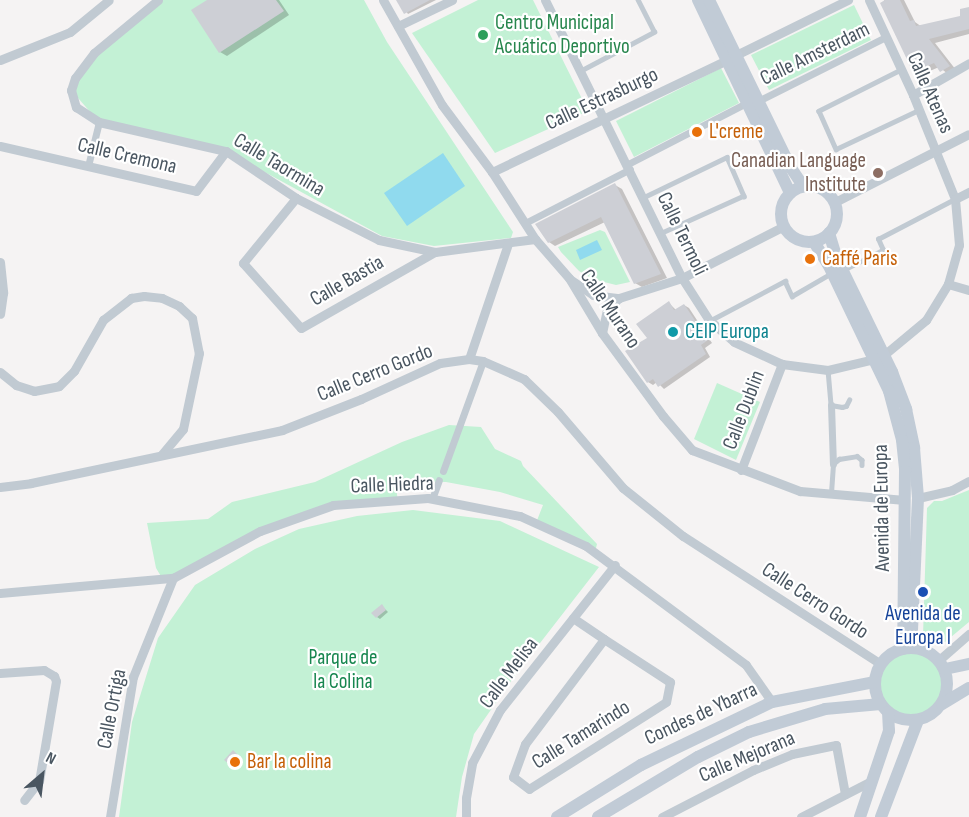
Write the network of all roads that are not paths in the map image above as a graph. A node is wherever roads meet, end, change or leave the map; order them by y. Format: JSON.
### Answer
{"nodes":[{"id":1,"x":109,"y":0,"type":"edge"},
{"id":2,"x":158,"y":0,"type":"edge"},
{"id":3,"x":383,"y":0,"type":"edge"},
{"id":4,"x":452,"y":0,"type":"edge"},
{"id":5,"x":638,"y":0,"type":"edge"},
{"id":6,"x":698,"y":0,"type":"edge"},
{"id":7,"x":709,"y":0,"type":"edge"},
{"id":8,"x":848,"y":0,"type":"edge"},
{"id":9,"x":869,"y":0,"type":"edge"},
{"id":10,"x":548,"y":1,"type":"edge"},
{"id":11,"x":398,"y":26,"type":"junction"},
{"id":12,"x":886,"y":37,"type":"junction"},
{"id":13,"x":732,"y":58,"type":"junction"},
{"id":14,"x":0,"y":60,"type":"edge"},
{"id":15,"x":969,"y":63,"type":"edge"},
{"id":16,"x":901,"y":70,"type":"junction"},
{"id":17,"x":580,"y":71,"type":"junction"},
{"id":18,"x":913,"y":95,"type":"junction"},
{"id":19,"x":753,"y":101,"type":"junction"},
{"id":20,"x":919,"y":110,"type":"junction"},
{"id":21,"x":603,"y":118,"type":"junction"},
{"id":22,"x":99,"y":123,"type":"junction"},
{"id":23,"x":969,"y":134,"type":"edge"},
{"id":24,"x":0,"y":146,"type":"edge"},
{"id":25,"x":226,"y":151,"type":"junction"},
{"id":26,"x":936,"y":151,"type":"junction"},
{"id":27,"x":88,"y":166,"type":"junction"},
{"id":28,"x":629,"y":167,"type":"junction"},
{"id":29,"x":492,"y":172,"type":"junction"},
{"id":30,"x":803,"y":186,"type":"junction"},
{"id":31,"x":969,"y":192,"type":"edge"},
{"id":32,"x":790,"y":193,"type":"junction"},
{"id":33,"x":644,"y":197,"type":"junction"},
{"id":34,"x":297,"y":198,"type":"junction"},
{"id":35,"x":955,"y":199,"type":"junction"},
{"id":36,"x":835,"y":202,"type":"junction"},
{"id":37,"x":525,"y":223,"type":"junction"},
{"id":38,"x":784,"y":226,"type":"junction"},
{"id":39,"x":662,"y":233,"type":"junction"},
{"id":40,"x":829,"y":233,"type":"junction"},
{"id":41,"x":535,"y":239,"type":"junction"},
{"id":42,"x":814,"y":242,"type":"junction"},
{"id":43,"x":508,"y":244,"type":"junction"},
{"id":44,"x":435,"y":252,"type":"junction"},
{"id":45,"x":0,"y":262,"type":"edge"},
{"id":46,"x":838,"y":272,"type":"junction"},
{"id":47,"x":569,"y":278,"type":"junction"},
{"id":48,"x":682,"y":278,"type":"junction"},
{"id":49,"x":948,"y":284,"type":"junction"},
{"id":50,"x":969,"y":290,"type":"edge"},
{"id":51,"x":619,"y":298,"type":"junction"},
{"id":52,"x":0,"y":314,"type":"edge"},
{"id":53,"x":709,"y":320,"type":"junction"},
{"id":54,"x":602,"y":333,"type":"junction"},
{"id":55,"x":879,"y":357,"type":"junction"},
{"id":56,"x":469,"y":359,"type":"junction"},
{"id":57,"x":483,"y":361,"type":"junction"},
{"id":58,"x":782,"y":364,"type":"junction"},
{"id":59,"x":828,"y":370,"type":"junction"},
{"id":60,"x":0,"y":372,"type":"edge"},
{"id":61,"x":849,"y":399,"type":"dead end"},
{"id":62,"x":831,"y":405,"type":"junction"},
{"id":63,"x":183,"y":429,"type":"junction"},
{"id":64,"x":197,"y":446,"type":"junction"},
{"id":65,"x":160,"y":456,"type":"junction"},
{"id":66,"x":833,"y":464,"type":"junction"},
{"id":67,"x":862,"y":465,"type":"dead end"},
{"id":68,"x":741,"y":470,"type":"junction"},
{"id":69,"x":442,"y":471,"type":"dead end"},
{"id":70,"x":439,"y":480,"type":"dead end"},
{"id":71,"x":969,"y":481,"type":"edge"},
{"id":72,"x":0,"y":487,"type":"edge"},
{"id":73,"x":831,"y":496,"type":"junction"},
{"id":74,"x":918,"y":498,"type":"junction"},
{"id":75,"x":432,"y":499,"type":"junction"},
{"id":76,"x":905,"y":500,"type":"junction"},
{"id":77,"x":615,"y":565,"type":"junction"},
{"id":78,"x":173,"y":578,"type":"junction"},
{"id":79,"x":0,"y":593,"type":"edge"},
{"id":80,"x":573,"y":618,"type":"junction"},
{"id":81,"x":969,"y":634,"type":"edge"},
{"id":82,"x":604,"y":639,"type":"junction"},
{"id":83,"x":908,"y":649,"type":"junction"},
{"id":84,"x":880,"y":664,"type":"junction"},
{"id":85,"x":969,"y":664,"type":"edge"},
{"id":86,"x":942,"y":665,"type":"junction"},
{"id":87,"x":0,"y":673,"type":"edge"},
{"id":88,"x":875,"y":682,"type":"junction"},
{"id":89,"x":969,"y":688,"type":"edge"},
{"id":90,"x":772,"y":702,"type":"junction"},
{"id":91,"x":942,"y":704,"type":"junction"},
{"id":92,"x":884,"y":708,"type":"junction"},
{"id":93,"x":918,"y":720,"type":"junction"},
{"id":94,"x":871,"y":781,"type":"junction"},
{"id":95,"x":845,"y":794,"type":"junction"},
{"id":96,"x":24,"y":800,"type":"dead end"},
{"id":97,"x":862,"y":812,"type":"edge"},
{"id":98,"x":110,"y":817,"type":"edge"},
{"id":99,"x":466,"y":817,"type":"edge"},
{"id":100,"x":557,"y":817,"type":"edge"},
{"id":101,"x":597,"y":817,"type":"edge"},
{"id":102,"x":662,"y":817,"type":"edge"},
{"id":103,"x":801,"y":817,"type":"edge"},
{"id":104,"x":852,"y":817,"type":"edge"},
{"id":105,"x":880,"y":817,"type":"edge"}],
"edges":[{"from":1,"to":14,"type":"street"},
{"from":2,"to":22,"type":"street","name":"Calle Taormina"},
{"from":3,"to":11,"type":"street","name":"Calle Murano"},
{"from":4,"to":11,"type":"street"},
{"from":5,"to":17,"type":"lane"},
{"from":6,"to":13,"type":"main road"},
{"from":7,"to":13,"type":"main road"},
{"from":8,"to":13,"type":"street","name":"Calle Estrasburgo"},
{"from":9,"to":12,"type":"street","name":"Calle Atenas"},
{"from":10,"to":17,"type":"street","name":"Calle Termoli"},
{"from":11,"to":29,"type":"street","name":"Calle Murano"},
{"from":12,"to":16,"type":"street","name":"Calle Atenas"},
{"from":12,"to":19,"type":"street","name":"Calle Amsterdam"},
{"from":13,"to":19,"type":"main road"},
{"from":13,"to":21,"type":"street","name":"Calle Estrasburgo"},
{"from":15,"to":18,"type":"street"},
{"from":16,"to":18,"type":"street","name":"Calle Atenas"},
{"from":16,"to":20,"type":"lane"},
{"from":17,"to":21,"type":"street","name":"Calle Termoli"},
{"from":18,"to":20,"type":"street","name":"Calle Atenas"},
{"from":19,"to":28,"type":"street","name":"Calle Amsterdam"},
{"from":19,"to":30,"type":"main road"},
{"from":19,"to":32,"type":"main road"},
{"from":20,"to":26,"type":"street","name":"Calle Atenas"},
{"from":21,"to":28,"type":"street","name":"Calle Termoli"},
{"from":21,"to":29,"type":"street","name":"Calle Estrasburgo"},
{"from":22,"to":25,"type":"street","name":"Calle Taormina"},
{"from":22,"to":27,"type":"street"},
{"from":23,"to":26,"type":"street"},
{"from":24,"to":27,"type":"street","name":"Calle Cremona"},
{"from":25,"to":27,"type":"street","name":"Calle Cremona"},
{"from":25,"to":34,"type":"street","name":"Calle Taormina"},
{"from":26,"to":35,"type":"street","name":"Calle Atenas"},
{"from":26,"to":36,"type":"street"},
{"from":28,"to":33,"type":"street","name":"Calle Termoli"},
{"from":28,"to":37,"type":"street","name":"Calle Amsterdam"},
{"from":29,"to":37,"type":"street","name":"Calle Murano"},
{"from":30,"to":32,"type":"main road"},
{"from":30,"to":36,"type":"main road"},
{"from":31,"to":35,"type":"street"},
{"from":32,"to":38,"type":"main road"},
{"from":33,"to":39,"type":"street","name":"Calle Termoli"},
{"from":33,"to":39,"type":"lane"},
{"from":34,"to":44,"type":"street","name":"Calle Taormina"},
{"from":34,"to":44,"type":"street","name":"Calle Bastia"},
{"from":35,"to":46,"type":"lane"},
{"from":35,"to":49,"type":"street","name":"Calle Atenas"},
{"from":36,"to":40,"type":"main road"},
{"from":37,"to":41,"type":"street","name":"Calle Murano"},
{"from":38,"to":42,"type":"main road"},
{"from":38,"to":48,"type":"street"},
{"from":39,"to":48,"type":"street","name":"Calle Termoli"},
{"from":40,"to":42,"type":"main road"},
{"from":40,"to":46,"type":"main road"},
{"from":41,"to":43,"type":"street","name":"Calle Taormina"},
{"from":41,"to":47,"type":"street","name":"Calle Murano"},
{"from":42,"to":46,"type":"main road","name":"Avenida de Europa"},
{"from":43,"to":44,"type":"street","name":"Calle Taormina"},
{"from":43,"to":56,"type":"street"},
{"from":45,"to":52,"type":"street"},
{"from":46,"to":53,"type":"lane"},
{"from":46,"to":55,"type":"main road","name":"Avenida de Europa"},
{"from":47,"to":51,"type":"street"},
{"from":47,"to":54,"type":"street","name":"Calle Murano"},
{"from":48,"to":51,"type":"street"},
{"from":48,"to":53,"type":"street","name":"Calle Termoli"},
{"from":49,"to":50,"type":"street"},
{"from":49,"to":55,"type":"street","name":"Calle Atenas"},
{"from":51,"to":54,"type":"street"},
{"from":53,"to":58,"type":"street","name":"Calle Termoli"},
{"from":54,"to":68,"type":"street","name":"Calle Murano"},
{"from":55,"to":59,"type":"street","name":"Calle Termoli"},
{"from":55,"to":74,"type":"main road"},
{"from":55,"to":76,"type":"main road","name":"Avenida de Europa"},
{"from":56,"to":57,"type":"street","name":"Calle Cerro Gordo"},
{"from":56,"to":64,"type":"street","name":"Calle Cerro Gordo"},
{"from":57,"to":69,"type":"street"},
{"from":57,"to":84,"type":"street","name":"Calle Cerro Gordo"},
{"from":58,"to":59,"type":"street","name":"Calle Termoli"},
{"from":58,"to":68,"type":"street","name":"Calle Dublin"},
{"from":59,"to":62,"type":"lane"},
{"from":60,"to":63,"type":"street"},
{"from":61,"to":62,"type":"lane"},
{"from":62,"to":66,"type":"street"},
{"from":63,"to":64,"type":"street"},
{"from":63,"to":65,"type":"street"},
{"from":64,"to":65,"type":"street","name":"Calle Cerro Gordo"},
{"from":65,"to":72,"type":"street","name":"Calle Cerro Gordo"},
{"from":66,"to":67,"type":"lane"},
{"from":66,"to":73,"type":"lane"},
{"from":68,"to":73,"type":"street","name":"Calle Murano"},
{"from":70,"to":75,"type":"street"},
{"from":71,"to":74,"type":"street"},
{"from":73,"to":76,"type":"street","name":"Calle Murano"},
{"from":74,"to":83,"type":"main road"},
{"from":75,"to":77,"type":"street","name":"Calle Hiedra"},
{"from":75,"to":78,"type":"street","name":"Calle Hiedra"},
{"from":76,"to":83,"type":"main road","name":"Avenida de Europa"},
{"from":77,"to":80,"type":"street","name":"Calle Melisa"},
{"from":77,"to":90,"type":"street","name":"Calle Hiedra"},
{"from":78,"to":79,"type":"street","name":"Calle Hiedra"},
{"from":78,"to":98,"type":"street","name":"Calle Ortiga"},
{"from":80,"to":82,"type":"street","name":"Calle Tamarindo"},
{"from":80,"to":99,"type":"street","name":"Calle Melisa"},
{"from":81,"to":86,"type":"street"},
{"from":82,"to":82,"type":"street","name":"Calle Tamarindo"},
{"from":83,"to":84,"type":"main road"},
{"from":83,"to":86,"type":"main road"},
{"from":84,"to":88,"type":"main road"},
{"from":85,"to":86,"type":"main road"},
{"from":86,"to":91,"type":"main road"},
{"from":87,"to":96,"type":"street"},
{"from":88,"to":90,"type":"main road","name":"Condes de Ybarra"},
{"from":88,"to":92,"type":"main road"},
{"from":89,"to":91,"type":"main road"},
{"from":90,"to":100,"type":"main road","name":"Condes de Ybarra"},
{"from":91,"to":93,"type":"main road"},
{"from":92,"to":93,"type":"main road"},
{"from":92,"to":94,"type":"main road"},
{"from":92,"to":101,"type":"main road","name":"Condes de Ybarra"},
{"from":93,"to":105,"type":"main road"},
{"from":94,"to":95,"type":"street"},
{"from":94,"to":97,"type":"main road"},
{"from":95,"to":102,"type":"street","name":"Calle Mejorana"},
{"from":95,"to":103,"type":"street"},
{"from":97,"to":104,"type":"street"}]}
